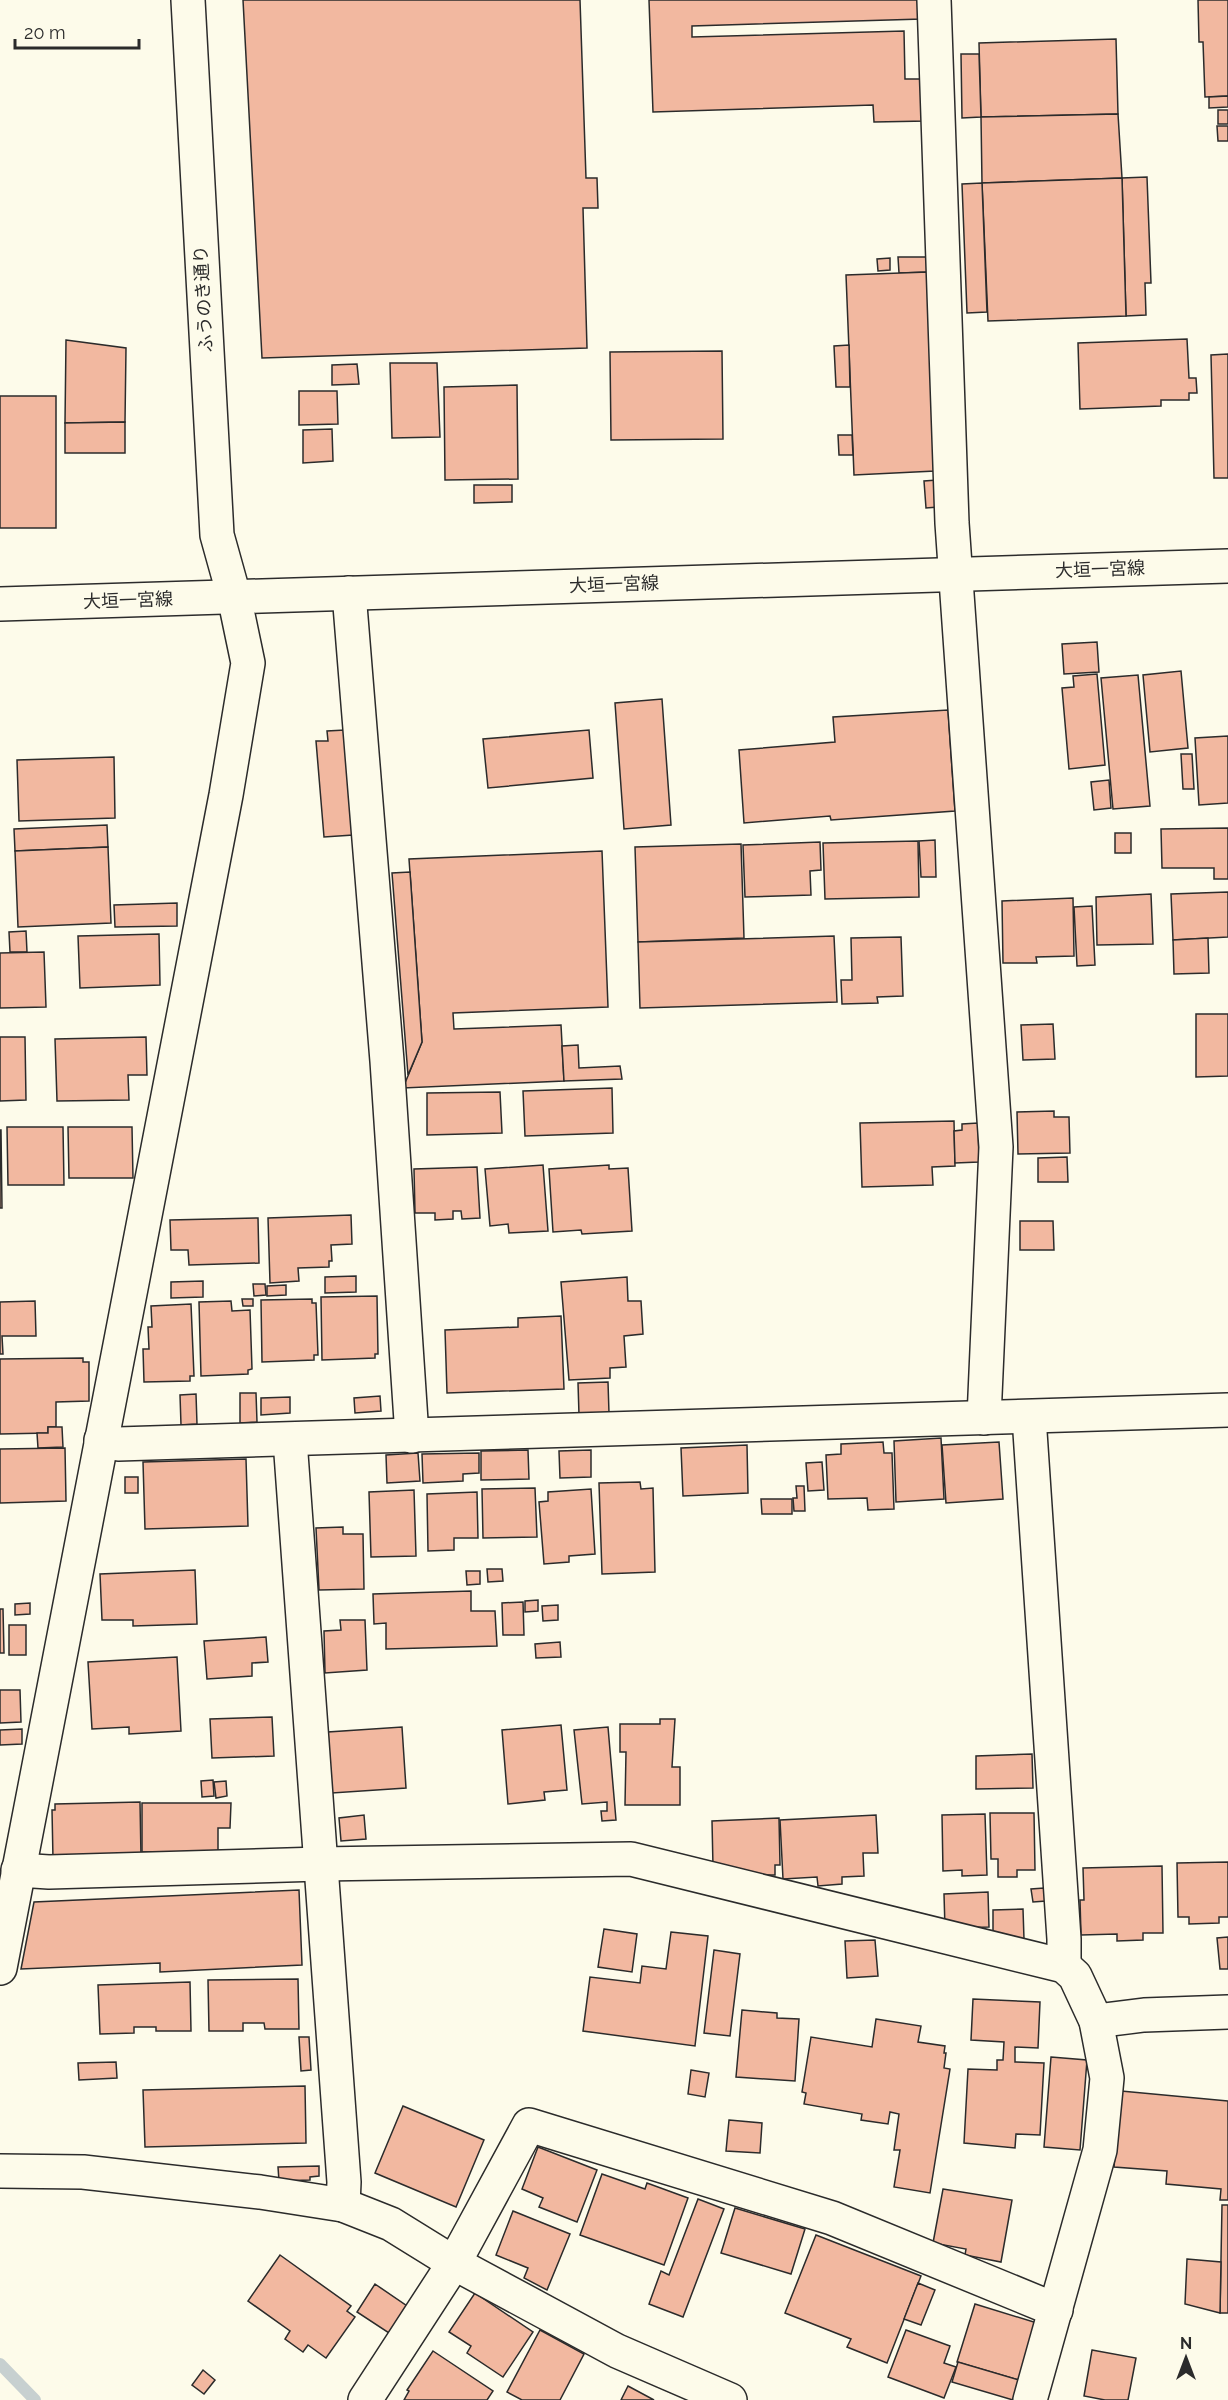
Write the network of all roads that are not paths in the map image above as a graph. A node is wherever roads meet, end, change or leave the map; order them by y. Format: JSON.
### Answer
{"nodes":[{"id":1,"x":188,"y":0,"type":"edge"},
{"id":2,"x":934,"y":0,"type":"edge"},
{"id":3,"x":1228,"y":566,"type":"edge"},
{"id":4,"x":956,"y":573,"type":"junction"},
{"id":5,"x":349,"y":593,"type":"junction"},
{"id":6,"x":234,"y":596,"type":"junction"},
{"id":7,"x":0,"y":604,"type":"edge"},
{"id":8,"x":1228,"y":1410,"type":"edge"},
{"id":9,"x":1029,"y":1417,"type":"junction"},
{"id":10,"x":984,"y":1418,"type":"junction"},
{"id":11,"x":412,"y":1436,"type":"junction"},
{"id":12,"x":101,"y":1440,"type":"junction"},
{"id":13,"x":290,"y":1440,"type":"junction"},
{"id":14,"x":320,"y":1864,"type":"junction"},
{"id":15,"x":18,"y":1870,"type":"junction"},
{"id":16,"x":1064,"y":1966,"type":"junction"},
{"id":17,"x":0,"y":1968,"type":"edge"},
{"id":18,"x":1228,"y":2012,"type":"edge"},
{"id":19,"x":1096,"y":2021,"type":"junction"},
{"id":20,"x":0,"y":2171,"type":"edge"},
{"id":21,"x":343,"y":2205,"type":"junction"},
{"id":22,"x":454,"y":2263,"type":"junction"},
{"id":23,"x":1056,"y":2310,"type":"junction"},
{"id":24,"x":365,"y":2400,"type":"edge"},
{"id":25,"x":730,"y":2400,"type":"edge"},
{"id":26,"x":1030,"y":2400,"type":"edge"}],
"edges":[{"from":1,"to":6,"type":"street","name":"ふうのき通り"},
{"from":2,"to":4,"type":"street"},
{"from":3,"to":4,"type":"street","name":"大垣一宮線"},
{"from":4,"to":5,"type":"street","name":"大垣一宮線"},
{"from":4,"to":10,"type":"street"},
{"from":5,"to":6,"type":"street","name":"大垣一宮線"},
{"from":5,"to":11,"type":"street"},
{"from":6,"to":7,"type":"street","name":"大垣一宮線"},
{"from":6,"to":12,"type":"street","name":"ふうのき通り"},
{"from":8,"to":9,"type":"street"},
{"from":9,"to":10,"type":"street"},
{"from":9,"to":16,"type":"street"},
{"from":10,"to":11,"type":"street"},
{"from":11,"to":13,"type":"street"},
{"from":12,"to":13,"type":"street"},
{"from":12,"to":15,"type":"street","name":"ふうのき通り"},
{"from":13,"to":14,"type":"street"},
{"from":14,"to":15,"type":"street"},
{"from":14,"to":16,"type":"street"},
{"from":14,"to":21,"type":"street"},
{"from":15,"to":17,"type":"street","name":"ふうのき通り"},
{"from":16,"to":19,"type":"street"},
{"from":18,"to":19,"type":"street"},
{"from":19,"to":23,"type":"street"},
{"from":20,"to":21,"type":"street"},
{"from":21,"to":22,"type":"street"},
{"from":22,"to":23,"type":"street"},
{"from":22,"to":24,"type":"street"},
{"from":22,"to":25,"type":"street"},
{"from":23,"to":26,"type":"street"}]}
